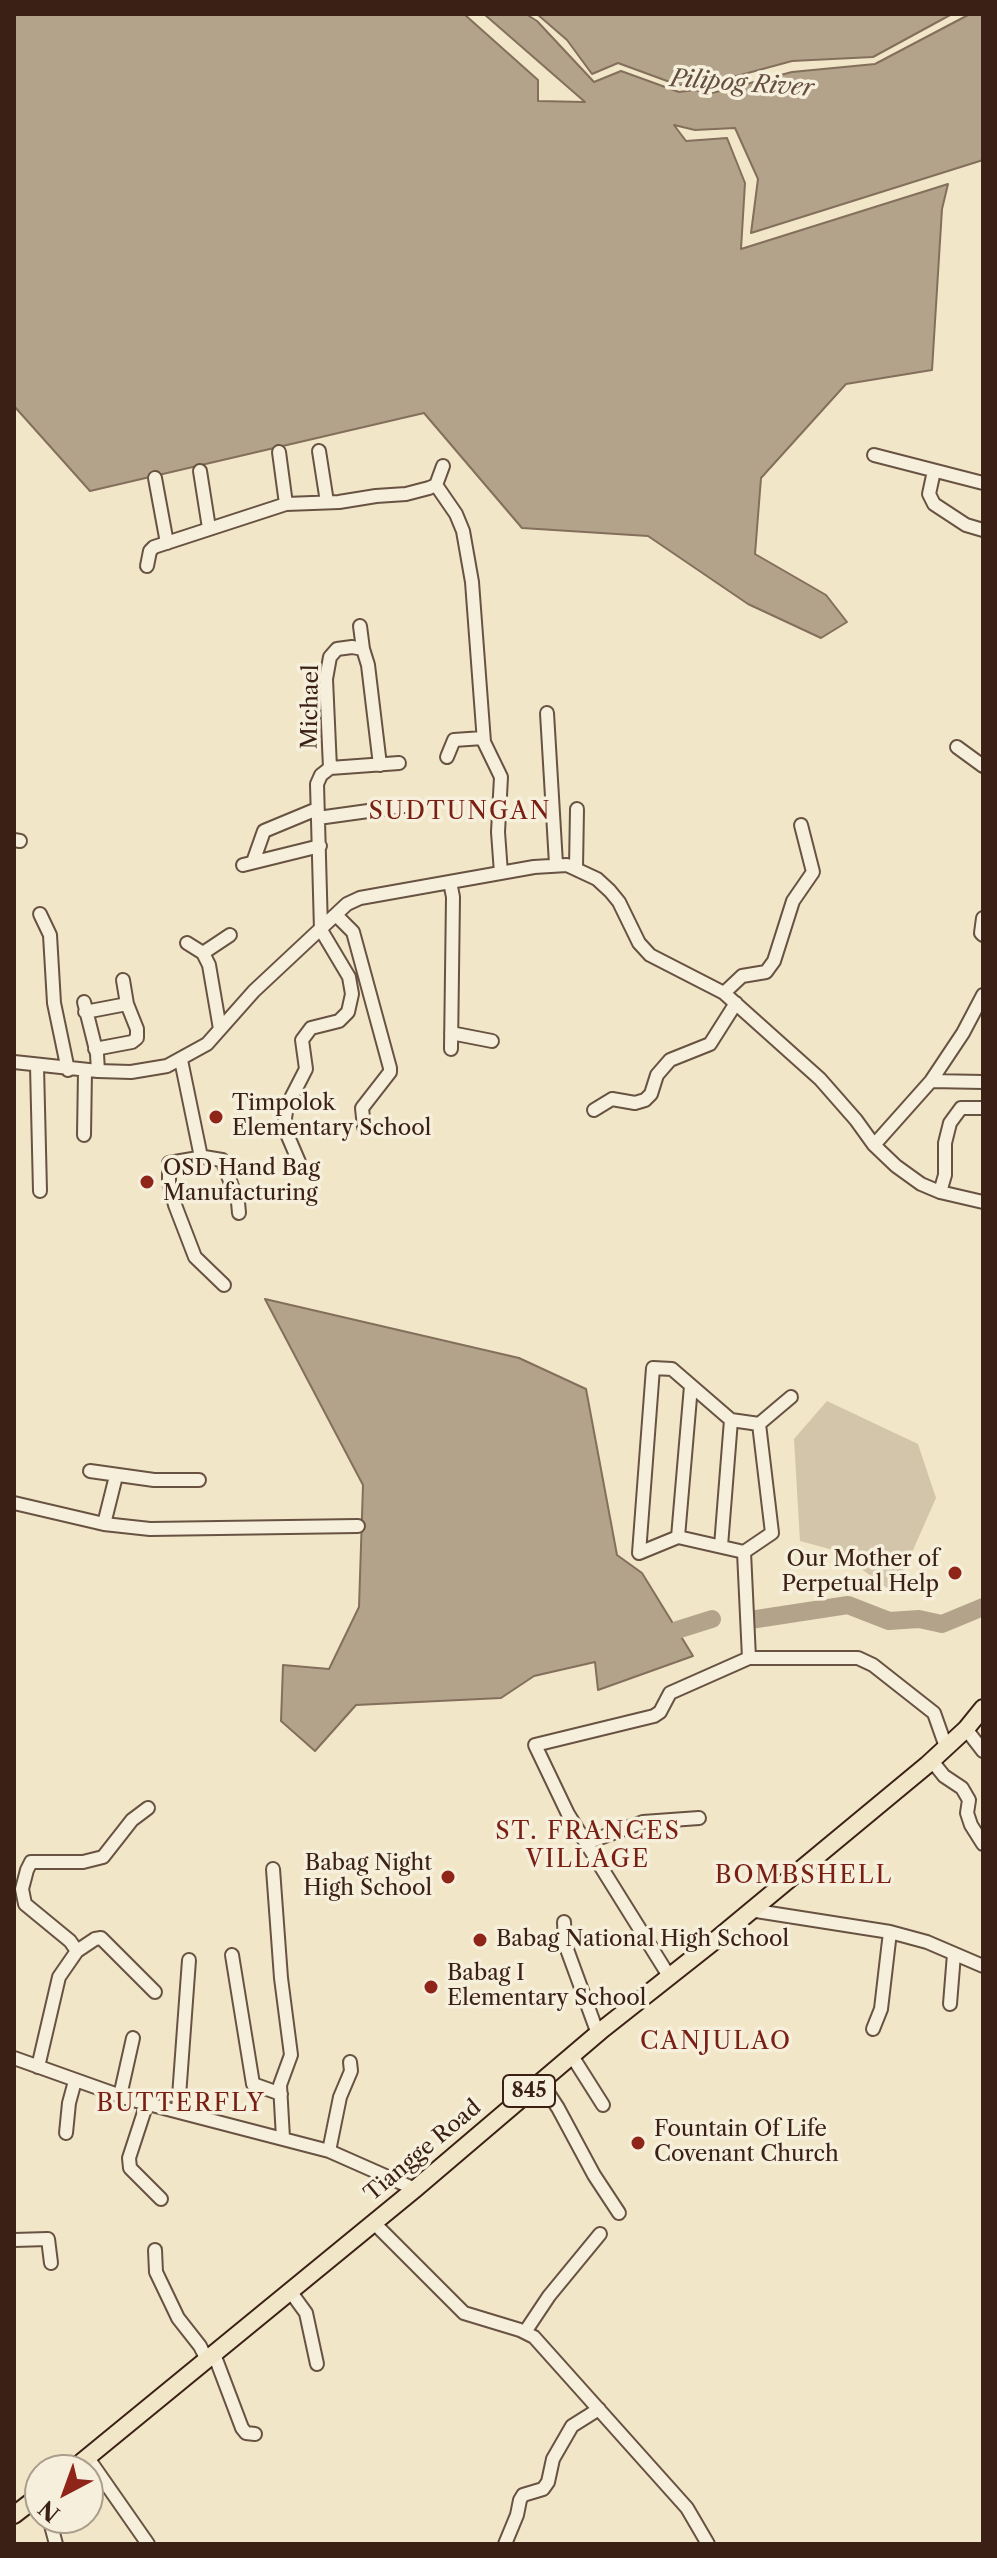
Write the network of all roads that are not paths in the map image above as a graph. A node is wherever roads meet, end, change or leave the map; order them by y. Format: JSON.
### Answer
{"nodes":[{"id":1,"x":319,"y":451,"type":"dead end"},
{"id":2,"x":279,"y":452,"type":"dead end"},
{"id":3,"x":874,"y":455,"type":"dead end"},
{"id":4,"x":443,"y":466,"type":"dead end"},
{"id":5,"x":200,"y":471,"type":"dead end"},
{"id":6,"x":934,"y":471,"type":"junction"},
{"id":7,"x":155,"y":478,"type":"dead end"},
{"id":8,"x":983,"y":483,"type":"edge"},
{"id":9,"x":436,"y":485,"type":"junction"},
{"id":10,"x":327,"y":502,"type":"junction"},
{"id":11,"x":286,"y":504,"type":"junction"},
{"id":12,"x":209,"y":528,"type":"junction"},
{"id":13,"x":983,"y":530,"type":"edge"},
{"id":14,"x":167,"y":543,"type":"junction"},
{"id":15,"x":147,"y":566,"type":"dead end"},
{"id":16,"x":360,"y":626,"type":"dead end"},
{"id":17,"x":363,"y":649,"type":"junction"},
{"id":18,"x":547,"y":713,"type":"dead end"},
{"id":19,"x":483,"y":738,"type":"junction"},
{"id":20,"x":957,"y":747,"type":"dead end"},
{"id":21,"x":447,"y":757,"type":"dead end"},
{"id":22,"x":399,"y":763,"type":"dead end"},
{"id":23,"x":380,"y":765,"type":"junction"},
{"id":24,"x":983,"y":766,"type":"edge"},
{"id":25,"x":326,"y":772,"type":"junction"},
{"id":26,"x":404,"y":806,"type":"dead end"},
{"id":27,"x":577,"y":809,"type":"dead end"},
{"id":28,"x":317,"y":813,"type":"junction"},
{"id":29,"x":801,"y":825,"type":"dead end"},
{"id":30,"x":320,"y":846,"type":"junction"},
{"id":31,"x":556,"y":864,"type":"junction"},
{"id":32,"x":576,"y":868,"type":"junction"},
{"id":33,"x":501,"y":873,"type":"junction"},
{"id":34,"x":450,"y":882,"type":"junction"},
{"id":35,"x":40,"y":914,"type":"dead end"},
{"id":36,"x":336,"y":915,"type":"junction"},
{"id":37,"x":983,"y":918,"type":"edge"},
{"id":38,"x":321,"y":930,"type":"junction"},
{"id":39,"x":230,"y":935,"type":"dead end"},
{"id":40,"x":983,"y":935,"type":"edge"},
{"id":41,"x":187,"y":943,"type":"dead end"},
{"id":42,"x":203,"y":953,"type":"junction"},
{"id":43,"x":123,"y":980,"type":"dead end"},
{"id":44,"x":724,"y":993,"type":"junction"},
{"id":45,"x":983,"y":995,"type":"edge"},
{"id":46,"x":736,"y":1003,"type":"junction"},
{"id":47,"x":127,"y":1004,"type":"junction"},
{"id":48,"x":220,"y":1029,"type":"junction"},
{"id":49,"x":451,"y":1033,"type":"junction"},
{"id":50,"x":492,"y":1041,"type":"dead end"},
{"id":51,"x":95,"y":1049,"type":"junction"},
{"id":52,"x":451,"y":1049,"type":"dead end"},
{"id":53,"x":181,"y":1060,"type":"junction"},
{"id":54,"x":14,"y":1062,"type":"edge"},
{"id":55,"x":37,"y":1066,"type":"junction"},
{"id":56,"x":68,"y":1070,"type":"junction"},
{"id":57,"x":92,"y":1071,"type":"junction"},
{"id":58,"x":931,"y":1081,"type":"junction"},
{"id":59,"x":983,"y":1082,"type":"edge"},
{"id":60,"x":983,"y":1108,"type":"edge"},
{"id":61,"x":594,"y":1110,"type":"dead end"},
{"id":62,"x":364,"y":1127,"type":"dead end"},
{"id":63,"x":84,"y":1135,"type":"dead end"},
{"id":64,"x":874,"y":1145,"type":"junction"},
{"id":65,"x":201,"y":1157,"type":"junction"},
{"id":66,"x":299,"y":1162,"type":"dead end"},
{"id":67,"x":40,"y":1191,"type":"dead end"},
{"id":68,"x":940,"y":1192,"type":"junction"},
{"id":69,"x":983,"y":1202,"type":"edge"},
{"id":70,"x":239,"y":1213,"type":"dead end"},
{"id":71,"x":224,"y":1285,"type":"dead end"},
{"id":72,"x":691,"y":1386,"type":"junction"},
{"id":73,"x":791,"y":1397,"type":"dead end"},
{"id":74,"x":731,"y":1420,"type":"junction"},
{"id":75,"x":759,"y":1424,"type":"junction"},
{"id":76,"x":90,"y":1471,"type":"dead end"},
{"id":77,"x":116,"y":1476,"type":"junction"},
{"id":78,"x":199,"y":1480,"type":"dead end"},
{"id":79,"x":14,"y":1503,"type":"edge"},
{"id":80,"x":104,"y":1524,"type":"junction"},
{"id":81,"x":358,"y":1526,"type":"dead end"},
{"id":82,"x":678,"y":1537,"type":"junction"},
{"id":83,"x":721,"y":1546,"type":"junction"},
{"id":84,"x":744,"y":1552,"type":"junction"},
{"id":85,"x":749,"y":1658,"type":"junction"},
{"id":86,"x":983,"y":1708,"type":"edge"},
{"id":87,"x":966,"y":1729,"type":"junction"},
{"id":88,"x":946,"y":1747,"type":"junction"},
{"id":89,"x":983,"y":1751,"type":"edge"},
{"id":90,"x":932,"y":1761,"type":"junction"},
{"id":91,"x":148,"y":1808,"type":"dead end"},
{"id":92,"x":699,"y":1818,"type":"dead end"},
{"id":93,"x":586,"y":1843,"type":"junction"},
{"id":94,"x":983,"y":1844,"type":"edge"},
{"id":95,"x":273,"y":1869,"type":"dead end"},
{"id":96,"x":750,"y":1910,"type":"junction"},
{"id":97,"x":564,"y":1922,"type":"dead end"},
{"id":98,"x":890,"y":1932,"type":"junction"},
{"id":99,"x":77,"y":1951,"type":"junction"},
{"id":100,"x":954,"y":1954,"type":"junction"},
{"id":101,"x":232,"y":1955,"type":"dead end"},
{"id":102,"x":189,"y":1960,"type":"dead end"},
{"id":103,"x":983,"y":1966,"type":"edge"},
{"id":104,"x":669,"y":1976,"type":"junction"},
{"id":105,"x":155,"y":1992,"type":"dead end"},
{"id":106,"x":950,"y":2004,"type":"dead end"},
{"id":107,"x":873,"y":2029,"type":"dead end"},
{"id":108,"x":598,"y":2034,"type":"junction"},
{"id":109,"x":133,"y":2038,"type":"dead end"},
{"id":110,"x":572,"y":2056,"type":"junction"},
{"id":111,"x":14,"y":2058,"type":"edge"},
{"id":112,"x":350,"y":2062,"type":"dead end"},
{"id":113,"x":38,"y":2067,"type":"junction"},
{"id":114,"x":75,"y":2081,"type":"junction"},
{"id":115,"x":541,"y":2082,"type":"junction"},
{"id":116,"x":281,"y":2094,"type":"junction"},
{"id":117,"x":120,"y":2096,"type":"junction"},
{"id":118,"x":147,"y":2103,"type":"junction"},
{"id":119,"x":603,"y":2105,"type":"dead end"},
{"id":120,"x":178,"y":2110,"type":"junction"},
{"id":121,"x":66,"y":2133,"type":"dead end"},
{"id":122,"x":283,"y":2138,"type":"junction"},
{"id":123,"x":329,"y":2151,"type":"junction"},
{"id":124,"x":415,"y":2189,"type":"junction"},
{"id":125,"x":161,"y":2199,"type":"dead end"},
{"id":126,"x":619,"y":2213,"type":"dead end"},
{"id":127,"x":373,"y":2222,"type":"junction"},
{"id":128,"x":600,"y":2234,"type":"dead end"},
{"id":129,"x":14,"y":2240,"type":"edge"},
{"id":130,"x":155,"y":2250,"type":"dead end"},
{"id":131,"x":51,"y":2263,"type":"dead end"},
{"id":132,"x":290,"y":2291,"type":"junction"},
{"id":133,"x":525,"y":2332,"type":"junction"},
{"id":134,"x":211,"y":2357,"type":"junction"},
{"id":135,"x":317,"y":2364,"type":"dead end"},
{"id":136,"x":599,"y":2409,"type":"junction"},
{"id":137,"x":255,"y":2434,"type":"dead end"},
{"id":138,"x":93,"y":2454,"type":"edge"},
{"id":139,"x":104,"y":2481,"type":"edge"},
{"id":140,"x":148,"y":2544,"type":"edge"},
{"id":141,"x":505,"y":2544,"type":"edge"},
{"id":142,"x":708,"y":2544,"type":"edge"}],
"edges":[{"from":1,"to":10,"type":"street"},
{"from":2,"to":11,"type":"street"},
{"from":3,"to":6,"type":"street"},
{"from":4,"to":9,"type":"street"},
{"from":5,"to":12,"type":"street"},
{"from":6,"to":8,"type":"street"},
{"from":6,"to":13,"type":"street"},
{"from":7,"to":14,"type":"street"},
{"from":9,"to":10,"type":"street"},
{"from":9,"to":19,"type":"street"},
{"from":10,"to":11,"type":"street"},
{"from":11,"to":12,"type":"street"},
{"from":12,"to":14,"type":"street"},
{"from":14,"to":15,"type":"street"},
{"from":16,"to":17,"type":"street"},
{"from":17,"to":23,"type":"street"},
{"from":17,"to":25,"type":"street","name":"Michael"},
{"from":18,"to":31,"type":"street"},
{"from":19,"to":21,"type":"street"},
{"from":19,"to":33,"type":"street"},
{"from":20,"to":24,"type":"street"},
{"from":22,"to":23,"type":"street"},
{"from":23,"to":25,"type":"street"},
{"from":25,"to":28,"type":"street","name":"Michael"},
{"from":26,"to":28,"type":"street"},
{"from":27,"to":32,"type":"street"},
{"from":28,"to":30,"type":"street","name":"Michael"},
{"from":28,"to":30,"type":"street"},
{"from":29,"to":44,"type":"street"},
{"from":30,"to":38,"type":"street","name":"Michael"},
{"from":31,"to":32,"type":"street"},
{"from":31,"to":33,"type":"street"},
{"from":32,"to":44,"type":"street"},
{"from":33,"to":34,"type":"street"},
{"from":34,"to":36,"type":"street"},
{"from":34,"to":49,"type":"street"},
{"from":35,"to":56,"type":"street"},
{"from":36,"to":38,"type":"street"},
{"from":36,"to":62,"type":"street"},
{"from":37,"to":40,"type":"street"},
{"from":38,"to":48,"type":"street"},
{"from":38,"to":66,"type":"street"},
{"from":39,"to":42,"type":"street"},
{"from":41,"to":42,"type":"street"},
{"from":42,"to":48,"type":"street"},
{"from":43,"to":47,"type":"street"},
{"from":44,"to":46,"type":"street"},
{"from":45,"to":58,"type":"street"},
{"from":46,"to":61,"type":"street"},
{"from":46,"to":64,"type":"street"},
{"from":47,"to":51,"type":"street"},
{"from":47,"to":51,"type":"street"},
{"from":48,"to":53,"type":"street"},
{"from":49,"to":50,"type":"street"},
{"from":49,"to":52,"type":"street"},
{"from":51,"to":57,"type":"street"},
{"from":53,"to":57,"type":"street"},
{"from":53,"to":65,"type":"street"},
{"from":54,"to":55,"type":"street"},
{"from":55,"to":56,"type":"street"},
{"from":55,"to":67,"type":"street"},
{"from":56,"to":57,"type":"street"},
{"from":57,"to":63,"type":"street"},
{"from":58,"to":59,"type":"street"},
{"from":58,"to":64,"type":"street"},
{"from":60,"to":68,"type":"street"},
{"from":64,"to":68,"type":"street"},
{"from":65,"to":70,"type":"street"},
{"from":65,"to":71,"type":"street"},
{"from":68,"to":69,"type":"street"},
{"from":72,"to":74,"type":"street"},
{"from":72,"to":82,"type":"street"},
{"from":72,"to":82,"type":"street"},
{"from":73,"to":75,"type":"street"},
{"from":74,"to":75,"type":"street"},
{"from":74,"to":83,"type":"street"},
{"from":75,"to":84,"type":"street"},
{"from":76,"to":77,"type":"street"},
{"from":77,"to":78,"type":"street"},
{"from":77,"to":80,"type":"street"},
{"from":79,"to":80,"type":"street"},
{"from":80,"to":81,"type":"street"},
{"from":82,"to":83,"type":"street"},
{"from":83,"to":84,"type":"street"},
{"from":84,"to":85,"type":"street"},
{"from":85,"to":88,"type":"street"},
{"from":85,"to":93,"type":"street"},
{"from":86,"to":87,"type":"main road","name":"Tiangge Road","number":"845"},
{"from":87,"to":88,"type":"main road","name":"Tiangge Road","number":"845"},
{"from":87,"to":89,"type":"street"},
{"from":88,"to":90,"type":"main road","name":"Tiangge Road","number":"845"},
{"from":90,"to":94,"type":"street"},
{"from":90,"to":96,"type":"main road","name":"Tiangge Road","number":"845"},
{"from":91,"to":99,"type":"street"},
{"from":92,"to":93,"type":"street"},
{"from":93,"to":104,"type":"street"},
{"from":95,"to":116,"type":"street"},
{"from":96,"to":98,"type":"street"},
{"from":96,"to":104,"type":"main road","name":"Tiangge Road","number":"845"},
{"from":97,"to":108,"type":"street"},
{"from":98,"to":100,"type":"street"},
{"from":98,"to":107,"type":"street"},
{"from":99,"to":105,"type":"street"},
{"from":99,"to":113,"type":"street"},
{"from":100,"to":103,"type":"street"},
{"from":100,"to":106,"type":"street"},
{"from":101,"to":116,"type":"street"},
{"from":102,"to":120,"type":"street"},
{"from":104,"to":108,"type":"main road","name":"Tiangge Road","number":"845"},
{"from":108,"to":110,"type":"main road","name":"Tiangge Road","number":"845"},
{"from":109,"to":117,"type":"street"},
{"from":110,"to":115,"type":"main road","name":"Tiangge Road","number":"845"},
{"from":110,"to":119,"type":"street"},
{"from":111,"to":113,"type":"street"},
{"from":112,"to":123,"type":"street"},
{"from":113,"to":114,"type":"street"},
{"from":114,"to":117,"type":"street"},
{"from":114,"to":121,"type":"street"},
{"from":115,"to":124,"type":"main road","name":"Tiangge Road","number":"845"},
{"from":115,"to":126,"type":"street"},
{"from":116,"to":122,"type":"street"},
{"from":117,"to":118,"type":"street"},
{"from":118,"to":120,"type":"street"},
{"from":118,"to":125,"type":"street"},
{"from":120,"to":122,"type":"street"},
{"from":122,"to":123,"type":"street"},
{"from":123,"to":124,"type":"street"},
{"from":124,"to":127,"type":"main road","name":"Tiangge Road","number":"845"},
{"from":127,"to":132,"type":"main road","name":"Tiangge Road","number":"845"},
{"from":127,"to":133,"type":"street"},
{"from":128,"to":133,"type":"street"},
{"from":129,"to":131,"type":"street"},
{"from":130,"to":134,"type":"street"},
{"from":132,"to":134,"type":"main road","name":"Tiangge Road","number":"845"},
{"from":132,"to":135,"type":"street"},
{"from":133,"to":136,"type":"street"},
{"from":134,"to":137,"type":"street"},
{"from":134,"to":138,"type":"main road","name":"Tiangge Road","number":"845"},
{"from":136,"to":141,"type":"street"},
{"from":136,"to":142,"type":"street"},
{"from":139,"to":140,"type":"street"}]}
